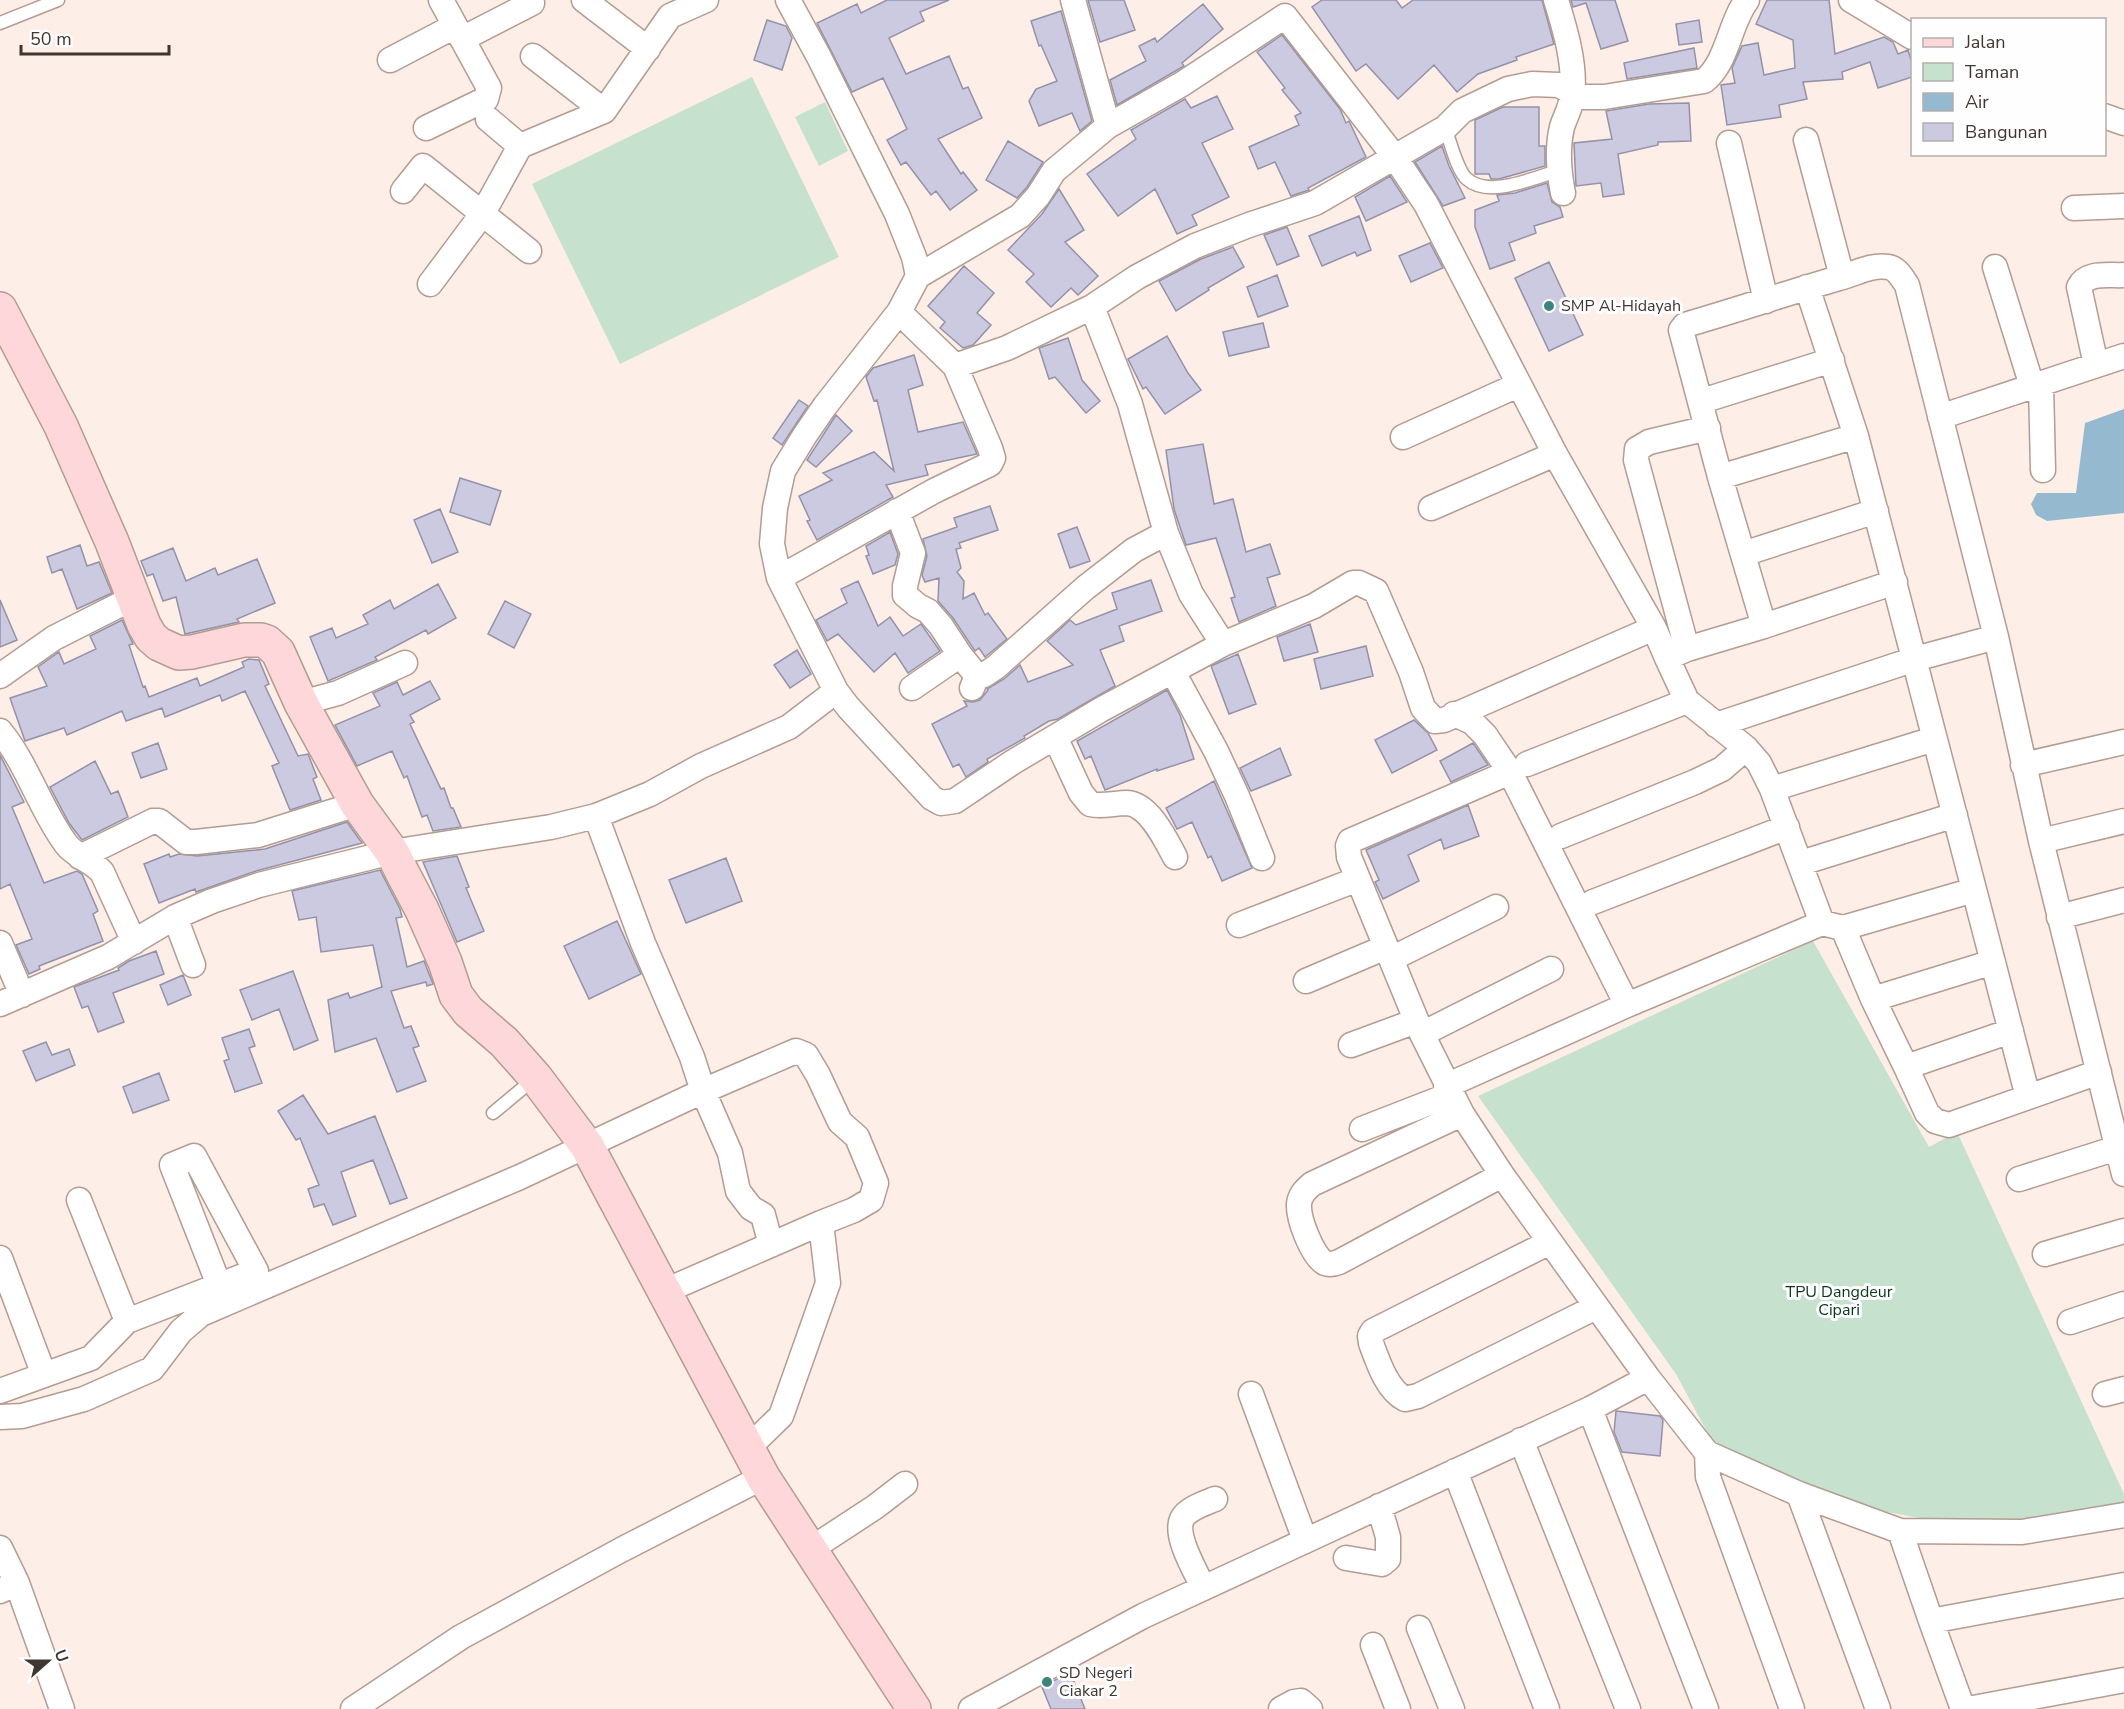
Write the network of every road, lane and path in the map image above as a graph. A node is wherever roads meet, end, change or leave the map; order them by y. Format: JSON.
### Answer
{"nodes":[{"id":1,"x":58,"y":0,"type":"edge"},
{"id":2,"x":441,"y":0,"type":"edge"},
{"id":3,"x":530,"y":0,"type":"edge"},
{"id":4,"x":584,"y":0,"type":"edge"},
{"id":5,"x":706,"y":0,"type":"edge"},
{"id":6,"x":788,"y":0,"type":"edge"},
{"id":7,"x":1073,"y":0,"type":"edge"},
{"id":8,"x":1556,"y":0,"type":"edge"},
{"id":9,"x":1747,"y":0,"type":"edge"},
{"id":10,"x":1851,"y":0,"type":"edge"},
{"id":11,"x":32,"y":5,"type":"edge"},
{"id":12,"x":0,"y":22,"type":"edge"},
{"id":13,"x":459,"y":33,"type":"junction"},
{"id":14,"x":1911,"y":36,"type":"edge"},
{"id":15,"x":648,"y":49,"type":"junction"},
{"id":16,"x":533,"y":56,"type":"dead end"},
{"id":17,"x":390,"y":60,"type":"dead end"},
{"id":18,"x":1573,"y":93,"type":"junction"},
{"id":19,"x":604,"y":111,"type":"junction"},
{"id":20,"x":2106,"y":117,"type":"edge"},
{"id":21,"x":488,"y":119,"type":"dead end"},
{"id":22,"x":2124,"y":123,"type":"edge"},
{"id":23,"x":1108,"y":126,"type":"junction"},
{"id":24,"x":426,"y":128,"type":"dead end"},
{"id":25,"x":1445,"y":128,"type":"junction"},
{"id":26,"x":1806,"y":140,"type":"dead end"},
{"id":27,"x":1729,"y":143,"type":"dead end"},
{"id":28,"x":520,"y":146,"type":"junction"},
{"id":29,"x":1394,"y":156,"type":"junction"},
{"id":30,"x":1562,"y":181,"type":"joint"},
{"id":31,"x":403,"y":191,"type":"dead end"},
{"id":32,"x":2124,"y":206,"type":"edge"},
{"id":33,"x":2074,"y":208,"type":"dead end"},
{"id":34,"x":483,"y":213,"type":"junction"},
{"id":35,"x":530,"y":251,"type":"dead end"},
{"id":36,"x":1995,"y":267,"type":"dead end"},
{"id":37,"x":2124,"y":275,"type":"edge"},
{"id":38,"x":918,"y":276,"type":"junction"},
{"id":39,"x":1842,"y":278,"type":"junction"},
{"id":40,"x":430,"y":284,"type":"dead end"},
{"id":41,"x":1807,"y":286,"type":"junction"},
{"id":42,"x":1766,"y":301,"type":"junction"},
{"id":43,"x":1092,"y":307,"type":"junction"},
{"id":44,"x":0,"y":309,"type":"edge"},
{"id":45,"x":899,"y":312,"type":"junction"},
{"id":46,"x":2124,"y":356,"type":"edge"},
{"id":47,"x":1832,"y":360,"type":"junction"},
{"id":48,"x":2096,"y":365,"type":"junction"},
{"id":49,"x":955,"y":366,"type":"junction"},
{"id":50,"x":1518,"y":385,"type":"junction"},
{"id":51,"x":2037,"y":385,"type":"junction"},
{"id":52,"x":1701,"y":401,"type":"junction"},
{"id":53,"x":1940,"y":417,"type":"junction"},
{"id":54,"x":1708,"y":428,"type":"junction"},
{"id":55,"x":1856,"y":436,"type":"junction"},
{"id":56,"x":1403,"y":437,"type":"dead end"},
{"id":57,"x":1555,"y":453,"type":"junction"},
{"id":58,"x":2043,"y":470,"type":"dead end"},
{"id":59,"x":1720,"y":477,"type":"junction"},
{"id":60,"x":1431,"y":508,"type":"dead end"},
{"id":61,"x":1876,"y":511,"type":"junction"},
{"id":62,"x":897,"y":512,"type":"junction"},
{"id":63,"x":1166,"y":533,"type":"junction"},
{"id":64,"x":1743,"y":554,"type":"junction"},
{"id":65,"x":779,"y":578,"type":"junction"},
{"id":66,"x":1895,"y":582,"type":"junction"},
{"id":67,"x":133,"y":598,"type":"junction"},
{"id":68,"x":1764,"y":626,"type":"junction"},
{"id":69,"x":1654,"y":628,"type":"junction"},
{"id":70,"x":1996,"y":637,"type":"junction"},
{"id":71,"x":1223,"y":644,"type":"junction"},
{"id":72,"x":1677,"y":653,"type":"junction"},
{"id":73,"x":960,"y":655,"type":"junction"},
{"id":74,"x":1915,"y":659,"type":"junction"},
{"id":75,"x":405,"y":663,"type":"dead end"},
{"id":76,"x":1173,"y":672,"type":"junction"},
{"id":77,"x":0,"y":676,"type":"edge"},
{"id":78,"x":912,"y":688,"type":"dead end"},
{"id":79,"x":836,"y":690,"type":"junction"},
{"id":80,"x":1687,"y":701,"type":"junction"},
{"id":81,"x":301,"y":703,"type":"junction"},
{"id":82,"x":1454,"y":714,"type":"junction"},
{"id":83,"x":1716,"y":725,"type":"junction"},
{"id":84,"x":0,"y":731,"type":"edge"},
{"id":85,"x":1055,"y":737,"type":"junction"},
{"id":86,"x":1934,"y":739,"type":"junction"},
{"id":87,"x":2124,"y":742,"type":"edge"},
{"id":88,"x":1746,"y":747,"type":"junction"},
{"id":89,"x":2023,"y":765,"type":"junction"},
{"id":90,"x":1519,"y":768,"type":"junction"},
{"id":91,"x":1772,"y":789,"type":"junction"},
{"id":92,"x":357,"y":804,"type":"junction"},
{"id":93,"x":596,"y":816,"type":"junction"},
{"id":94,"x":1955,"y":816,"type":"junction"},
{"id":95,"x":2124,"y":821,"type":"edge"},
{"id":96,"x":1787,"y":827,"type":"junction"},
{"id":97,"x":1561,"y":836,"type":"dead end"},
{"id":98,"x":2041,"y":841,"type":"junction"},
{"id":99,"x":392,"y":852,"type":"junction"},
{"id":100,"x":80,"y":857,"type":"junction"},
{"id":101,"x":1175,"y":857,"type":"dead end"},
{"id":102,"x":1262,"y":858,"type":"dead end"},
{"id":103,"x":1801,"y":863,"type":"junction"},
{"id":104,"x":1358,"y":879,"type":"junction"},
{"id":105,"x":1974,"y":890,"type":"junction"},
{"id":106,"x":2124,"y":900,"type":"edge"},
{"id":107,"x":1593,"y":902,"type":"dead end"},
{"id":108,"x":1496,"y":907,"type":"dead end"},
{"id":109,"x":175,"y":917,"type":"junction"},
{"id":110,"x":2059,"y":917,"type":"junction"},
{"id":111,"x":1239,"y":925,"type":"dead end"},
{"id":112,"x":1833,"y":925,"type":"junction"},
{"id":113,"x":134,"y":942,"type":"junction"},
{"id":114,"x":0,"y":943,"type":"edge"},
{"id":115,"x":1388,"y":953,"type":"junction"},
{"id":116,"x":1993,"y":962,"type":"junction"},
{"id":117,"x":193,"y":965,"type":"dead end"},
{"id":118,"x":1551,"y":969,"type":"dead end"},
{"id":119,"x":1306,"y":981,"type":"dead end"},
{"id":120,"x":22,"y":994,"type":"junction"},
{"id":121,"x":1873,"y":999,"type":"junction"},
{"id":122,"x":0,"y":1004,"type":"edge"},
{"id":123,"x":1627,"y":1005,"type":"junction"},
{"id":124,"x":1419,"y":1028,"type":"junction"},
{"id":125,"x":2010,"y":1031,"type":"junction"},
{"id":126,"x":1351,"y":1045,"type":"dead end"},
{"id":127,"x":1906,"y":1067,"type":"junction"},
{"id":128,"x":2099,"y":1072,"type":"junction"},
{"id":129,"x":536,"y":1078,"type":"junction"},
{"id":130,"x":703,"y":1092,"type":"junction"},
{"id":131,"x":2028,"y":1096,"type":"junction"},
{"id":132,"x":1453,"y":1098,"type":"junction"},
{"id":133,"x":493,"y":1113,"type":"dead end"},
{"id":134,"x":1362,"y":1129,"type":"dead end"},
{"id":135,"x":587,"y":1146,"type":"junction"},
{"id":136,"x":2117,"y":1148,"type":"junction"},
{"id":137,"x":2124,"y":1174,"type":"edge"},
{"id":138,"x":1502,"y":1175,"type":"junction"},
{"id":139,"x":2019,"y":1179,"type":"dead end"},
{"id":140,"x":79,"y":1200,"type":"dead end"},
{"id":141,"x":821,"y":1223,"type":"junction"},
{"id":142,"x":2124,"y":1232,"type":"edge"},
{"id":143,"x":1550,"y":1242,"type":"junction"},
{"id":144,"x":771,"y":1245,"type":"junction"},
{"id":145,"x":2045,"y":1254,"type":"dead end"},
{"id":146,"x":0,"y":1258,"type":"edge"},
{"id":147,"x":219,"y":1286,"type":"junction"},
{"id":148,"x":665,"y":1291,"type":"junction"},
{"id":149,"x":2124,"y":1304,"type":"edge"},
{"id":150,"x":1596,"y":1307,"type":"junction"},
{"id":151,"x":127,"y":1321,"type":"junction"},
{"id":152,"x":2070,"y":1322,"type":"dead end"},
{"id":153,"x":44,"y":1375,"type":"junction"},
{"id":154,"x":1648,"y":1378,"type":"junction"},
{"id":155,"x":0,"y":1391,"type":"edge"},
{"id":156,"x":1251,"y":1394,"type":"dead end"},
{"id":157,"x":1590,"y":1409,"type":"junction"},
{"id":158,"x":0,"y":1417,"type":"edge"},
{"id":159,"x":1521,"y":1440,"type":"junction"},
{"id":160,"x":748,"y":1448,"type":"junction"},
{"id":161,"x":1707,"y":1453,"type":"junction"},
{"id":162,"x":1455,"y":1471,"type":"junction"},
{"id":163,"x":763,"y":1477,"type":"junction"},
{"id":164,"x":905,"y":1484,"type":"dead end"},
{"id":165,"x":1799,"y":1494,"type":"junction"},
{"id":166,"x":1215,"y":1499,"type":"dead end"},
{"id":167,"x":1379,"y":1506,"type":"junction"},
{"id":168,"x":2124,"y":1515,"type":"edge"},
{"id":169,"x":1900,"y":1530,"type":"junction"},
{"id":170,"x":1305,"y":1540,"type":"junction"},
{"id":171,"x":0,"y":1548,"type":"edge"},
{"id":172,"x":812,"y":1549,"type":"junction"},
{"id":173,"x":1346,"y":1558,"type":"dead end"},
{"id":174,"x":2124,"y":1585,"type":"edge"},
{"id":175,"x":9,"y":1587,"type":"edge"},
{"id":176,"x":1203,"y":1587,"type":"junction"},
{"id":177,"x":1931,"y":1621,"type":"junction"},
{"id":178,"x":1419,"y":1628,"type":"dead end"},
{"id":179,"x":1372,"y":1645,"type":"dead end"},
{"id":180,"x":2124,"y":1680,"type":"edge"},
{"id":181,"x":62,"y":1709,"type":"edge"},
{"id":182,"x":353,"y":1709,"type":"edge"},
{"id":183,"x":914,"y":1709,"type":"edge"},
{"id":184,"x":971,"y":1709,"type":"edge"},
{"id":185,"x":1281,"y":1709,"type":"edge"},
{"id":186,"x":1310,"y":1709,"type":"edge"},
{"id":187,"x":1398,"y":1709,"type":"edge"},
{"id":188,"x":1452,"y":1709,"type":"edge"},
{"id":189,"x":1547,"y":1709,"type":"edge"},
{"id":190,"x":1628,"y":1709,"type":"edge"},
{"id":191,"x":1706,"y":1709,"type":"edge"},
{"id":192,"x":1792,"y":1709,"type":"edge"},
{"id":193,"x":1878,"y":1709,"type":"edge"},
{"id":194,"x":1966,"y":1709,"type":"edge"}],
"edges":[{"from":1,"to":11,"type":"lane"},
{"from":2,"to":13,"type":"street"},
{"from":3,"to":13,"type":"street"},
{"from":4,"to":15,"type":"street"},
{"from":5,"to":15,"type":"street"},
{"from":6,"to":38,"type":"street"},
{"from":7,"to":23,"type":"street"},
{"from":8,"to":18,"type":"street"},
{"from":9,"to":18,"type":"street"},
{"from":10,"to":14,"type":"street"},
{"from":11,"to":12,"type":"lane"},
{"from":13,"to":17,"type":"street"},
{"from":13,"to":24,"type":"street"},
{"from":15,"to":19,"type":"street"},
{"from":16,"to":19,"type":"street"},
{"from":18,"to":25,"type":"street"},
{"from":18,"to":30,"type":"street"},
{"from":19,"to":28,"type":"street"},
{"from":20,"to":22,"type":"street"},
{"from":21,"to":28,"type":"street"},
{"from":23,"to":29,"type":"street"},
{"from":23,"to":38,"type":"street"},
{"from":25,"to":29,"type":"street"},
{"from":25,"to":30,"type":"lane"},
{"from":26,"to":39,"type":"street"},
{"from":27,"to":42,"type":"street"},
{"from":28,"to":34,"type":"street"},
{"from":29,"to":43,"type":"street"},
{"from":29,"to":50,"type":"street"},
{"from":31,"to":34,"type":"street"},
{"from":32,"to":33,"type":"street"},
{"from":34,"to":35,"type":"street"},
{"from":34,"to":40,"type":"street"},
{"from":36,"to":51,"type":"street"},
{"from":37,"to":48,"type":"street"},
{"from":38,"to":45,"type":"street"},
{"from":39,"to":41,"type":"street"},
{"from":39,"to":53,"type":"street"},
{"from":41,"to":42,"type":"street"},
{"from":41,"to":47,"type":"street"},
{"from":42,"to":52,"type":"street"},
{"from":43,"to":49,"type":"street"},
{"from":43,"to":63,"type":"street"},
{"from":44,"to":67,"type":"street"},
{"from":45,"to":49,"type":"street"},
{"from":45,"to":65,"type":"street"},
{"from":46,"to":48,"type":"street"},
{"from":47,"to":52,"type":"street"},
{"from":47,"to":55,"type":"street"},
{"from":48,"to":51,"type":"street"},
{"from":49,"to":62,"type":"street"},
{"from":50,"to":56,"type":"street"},
{"from":50,"to":57,"type":"street"},
{"from":51,"to":53,"type":"street"},
{"from":51,"to":58,"type":"street"},
{"from":52,"to":54,"type":"street"},
{"from":53,"to":70,"type":"street"},
{"from":54,"to":59,"type":"street"},
{"from":54,"to":72,"type":"street"},
{"from":55,"to":59,"type":"street"},
{"from":55,"to":61,"type":"street"},
{"from":57,"to":60,"type":"street"},
{"from":57,"to":69,"type":"street"},
{"from":59,"to":64,"type":"street"},
{"from":61,"to":64,"type":"street"},
{"from":61,"to":66,"type":"street"},
{"from":62,"to":65,"type":"street"},
{"from":62,"to":73,"type":"street"},
{"from":63,"to":71,"type":"street"},
{"from":63,"to":73,"type":"street"},
{"from":64,"to":68,"type":"street"},
{"from":65,"to":79,"type":"street"},
{"from":66,"to":68,"type":"street"},
{"from":66,"to":74,"type":"street"},
{"from":67,"to":77,"type":"street"},
{"from":67,"to":81,"type":"street"},
{"from":68,"to":72,"type":"street"},
{"from":69,"to":72,"type":"street"},
{"from":69,"to":82,"type":"street"},
{"from":70,"to":74,"type":"street"},
{"from":70,"to":89,"type":"street"},
{"from":71,"to":76,"type":"street"},
{"from":71,"to":82,"type":"street"},
{"from":72,"to":80,"type":"street"},
{"from":73,"to":78,"type":"street"},
{"from":74,"to":83,"type":"street"},
{"from":74,"to":86,"type":"street"},
{"from":75,"to":81,"type":"street"},
{"from":76,"to":85,"type":"street"},
{"from":76,"to":102,"type":"street"},
{"from":79,"to":85,"type":"street"},
{"from":79,"to":93,"type":"street"},
{"from":80,"to":83,"type":"street"},
{"from":80,"to":90,"type":"street"},
{"from":81,"to":92,"type":"street"},
{"from":82,"to":90,"type":"street"},
{"from":83,"to":88,"type":"street"},
{"from":84,"to":100,"type":"street"},
{"from":85,"to":101,"type":"street"},
{"from":86,"to":91,"type":"street"},
{"from":86,"to":94,"type":"street"},
{"from":87,"to":89,"type":"street"},
{"from":88,"to":91,"type":"street"},
{"from":88,"to":97,"type":"street"},
{"from":89,"to":98,"type":"street"},
{"from":90,"to":104,"type":"street"},
{"from":90,"to":123,"type":"street"},
{"from":91,"to":96,"type":"street"},
{"from":92,"to":99,"type":"street"},
{"from":92,"to":100,"type":"street"},
{"from":93,"to":99,"type":"street"},
{"from":93,"to":130,"type":"street"},
{"from":94,"to":103,"type":"street"},
{"from":94,"to":105,"type":"street"},
{"from":95,"to":98,"type":"street"},
{"from":96,"to":103,"type":"street"},
{"from":96,"to":107,"type":"street"},
{"from":98,"to":110,"type":"street"},
{"from":99,"to":109,"type":"street"},
{"from":99,"to":129,"type":"street"},
{"from":100,"to":113,"type":"street"},
{"from":103,"to":112,"type":"street"},
{"from":104,"to":111,"type":"street"},
{"from":104,"to":115,"type":"street"},
{"from":105,"to":112,"type":"street"},
{"from":105,"to":116,"type":"street"},
{"from":106,"to":110,"type":"street"},
{"from":108,"to":115,"type":"street"},
{"from":109,"to":113,"type":"street"},
{"from":109,"to":117,"type":"street"},
{"from":110,"to":128,"type":"street"},
{"from":112,"to":121,"type":"street"},
{"from":112,"to":123,"type":"street"},
{"from":113,"to":120,"type":"street"},
{"from":114,"to":120,"type":"street"},
{"from":115,"to":119,"type":"street"},
{"from":115,"to":124,"type":"street"},
{"from":116,"to":121,"type":"street"},
{"from":116,"to":125,"type":"street"},
{"from":118,"to":124,"type":"street"},
{"from":120,"to":122,"type":"street"},
{"from":121,"to":127,"type":"street"},
{"from":123,"to":132,"type":"street"},
{"from":124,"to":126,"type":"street"},
{"from":124,"to":132,"type":"street"},
{"from":125,"to":127,"type":"street"},
{"from":125,"to":131,"type":"street"},
{"from":127,"to":131,"type":"street"},
{"from":128,"to":131,"type":"street"},
{"from":128,"to":136,"type":"street"},
{"from":129,"to":133,"type":"lane"},
{"from":129,"to":135,"type":"street"},
{"from":130,"to":135,"type":"street"},
{"from":130,"to":141,"type":"street"},
{"from":130,"to":144,"type":"street"},
{"from":132,"to":134,"type":"street"},
{"from":132,"to":138,"type":"street"},
{"from":132,"to":138,"type":"street"},
{"from":135,"to":148,"type":"street"},
{"from":135,"to":158,"type":"street"},
{"from":136,"to":137,"type":"street"},
{"from":136,"to":139,"type":"street"},
{"from":138,"to":143,"type":"street"},
{"from":140,"to":151,"type":"street"},
{"from":141,"to":144,"type":"street"},
{"from":141,"to":160,"type":"street"},
{"from":142,"to":145,"type":"street"},
{"from":143,"to":150,"type":"street"},
{"from":143,"to":150,"type":"street"},
{"from":144,"to":148,"type":"street"},
{"from":146,"to":153,"type":"street"},
{"from":147,"to":147,"type":"street"},
{"from":147,"to":151,"type":"street"},
{"from":148,"to":160,"type":"street"},
{"from":149,"to":152,"type":"street"},
{"from":150,"to":154,"type":"street"},
{"from":151,"to":153,"type":"street"},
{"from":153,"to":155,"type":"street"},
{"from":154,"to":157,"type":"street"},
{"from":154,"to":161,"type":"street"},
{"from":156,"to":170,"type":"street"},
{"from":157,"to":159,"type":"street"},
{"from":157,"to":191,"type":"street"},
{"from":159,"to":162,"type":"street"},
{"from":159,"to":190,"type":"street"},
{"from":160,"to":163,"type":"street"},
{"from":161,"to":165,"type":"street"},
{"from":161,"to":192,"type":"street"},
{"from":162,"to":167,"type":"street"},
{"from":162,"to":189,"type":"street"},
{"from":163,"to":172,"type":"street"},
{"from":163,"to":182,"type":"street"},
{"from":164,"to":172,"type":"street"},
{"from":165,"to":169,"type":"street"},
{"from":165,"to":193,"type":"street"},
{"from":166,"to":176,"type":"street"},
{"from":167,"to":170,"type":"street"},
{"from":167,"to":173,"type":"street"},
{"from":168,"to":169,"type":"street"},
{"from":169,"to":177,"type":"street"},
{"from":170,"to":176,"type":"street"},
{"from":171,"to":175,"type":"street"},
{"from":172,"to":183,"type":"street"},
{"from":174,"to":177,"type":"street"},
{"from":175,"to":181,"type":"street"},
{"from":176,"to":184,"type":"street"},
{"from":177,"to":194,"type":"street"},
{"from":178,"to":188,"type":"street"},
{"from":179,"to":187,"type":"street"},
{"from":180,"to":194,"type":"street"},
{"from":185,"to":186,"type":"street"}]}
